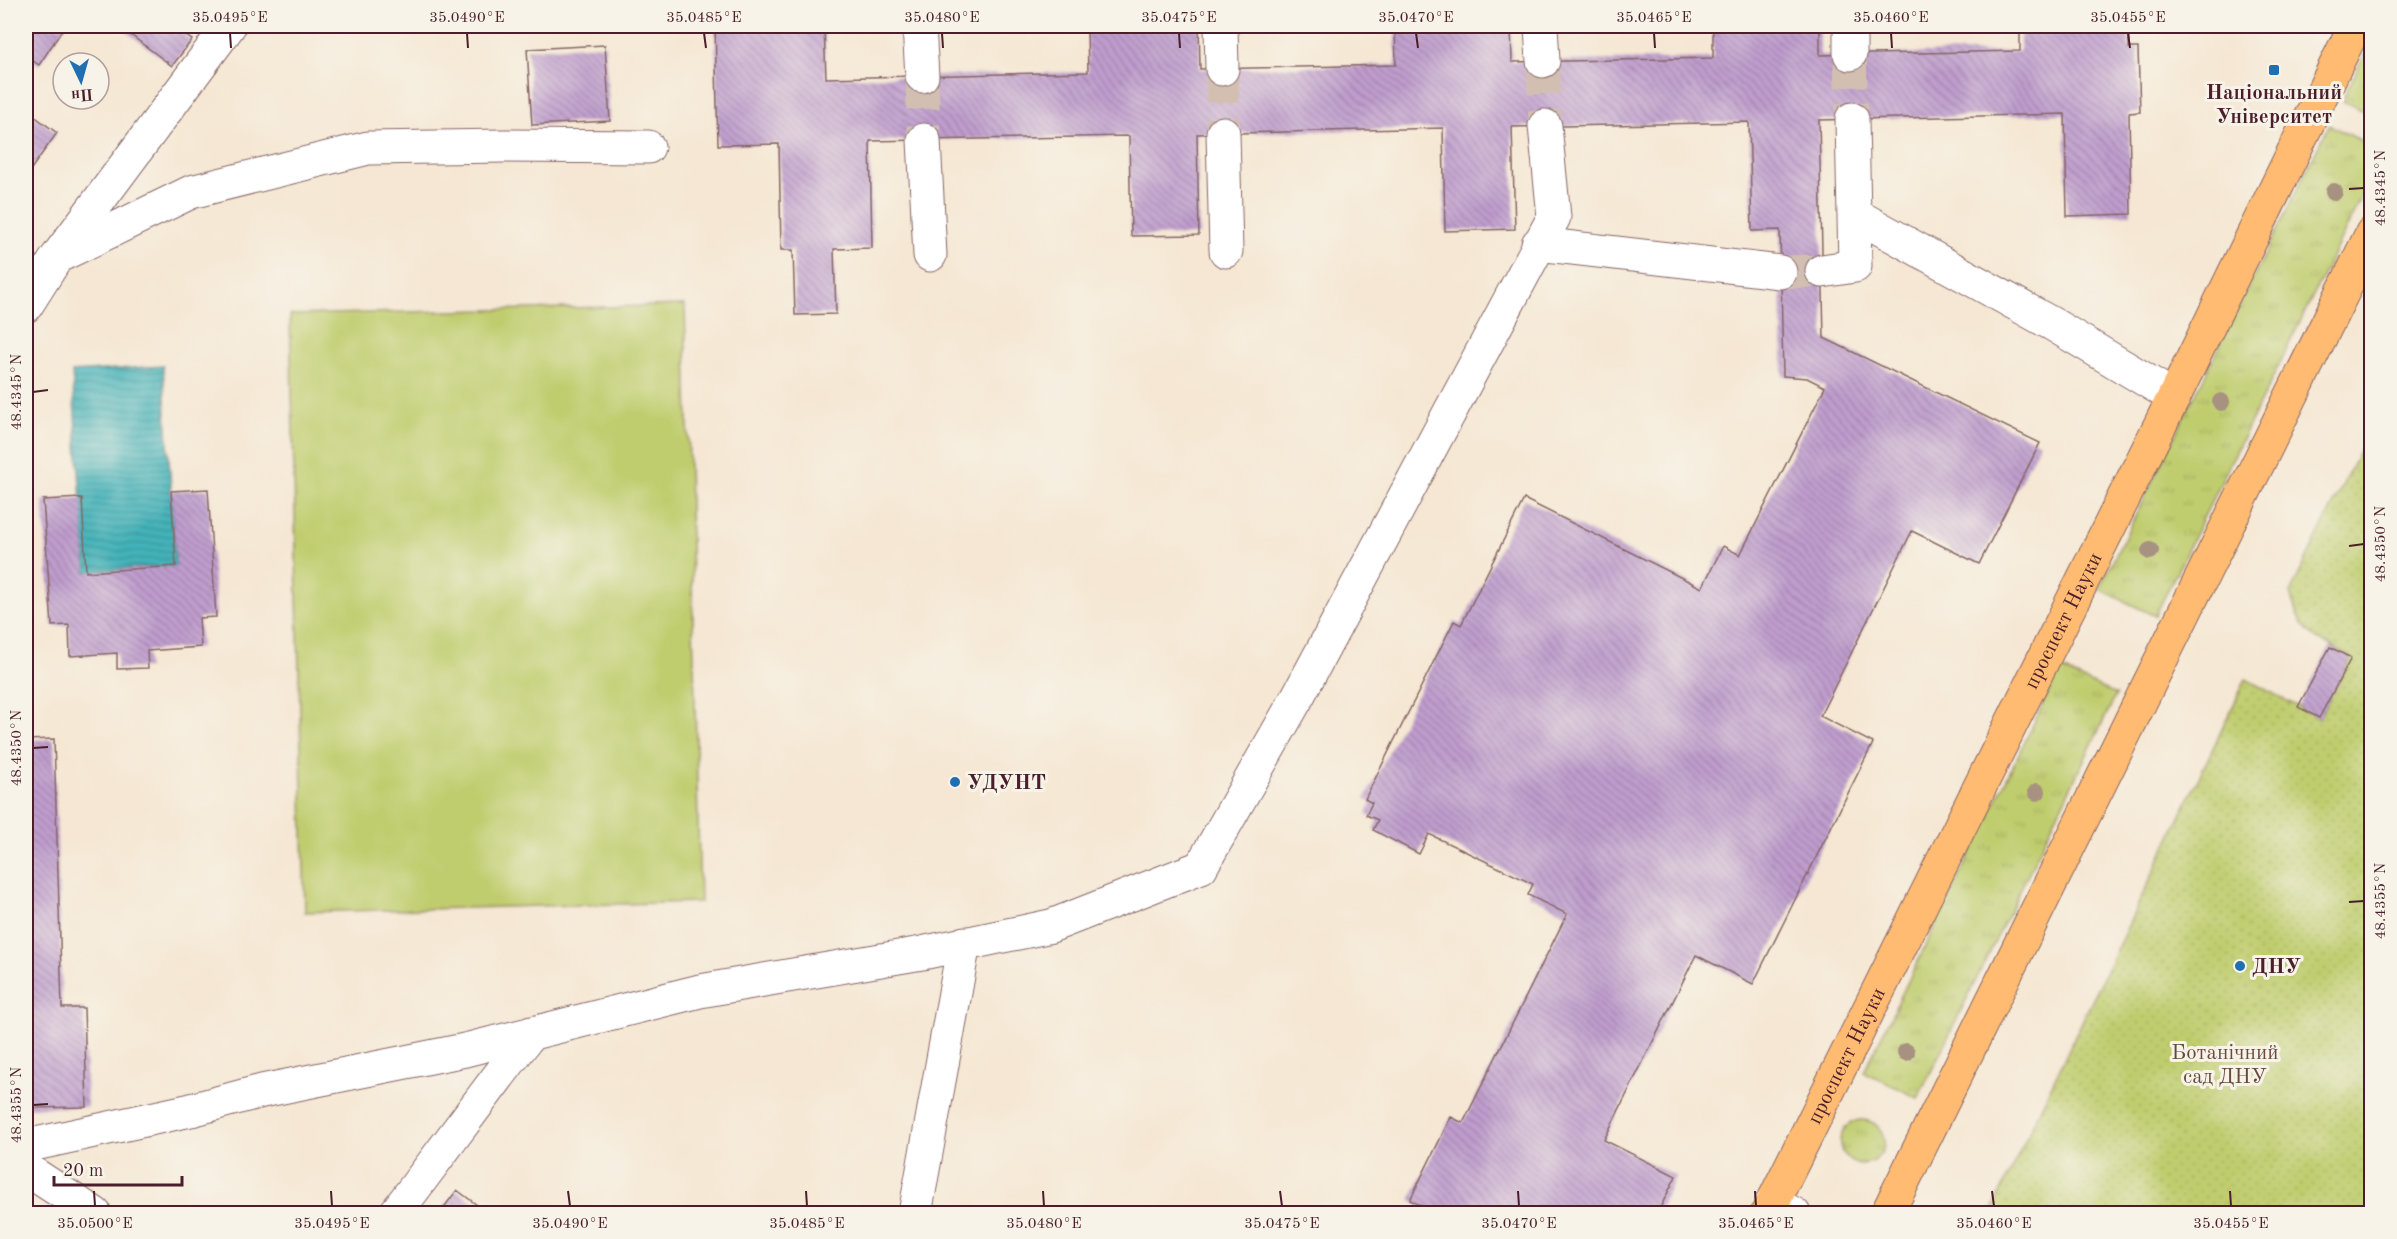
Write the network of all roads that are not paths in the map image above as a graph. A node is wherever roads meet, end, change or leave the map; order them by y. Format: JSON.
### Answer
{"nodes":[{"id":1,"x":229,"y":26,"type":"edge"},
{"id":2,"x":919,"y":26,"type":"edge"},
{"id":3,"x":1221,"y":26,"type":"edge"},
{"id":4,"x":1541,"y":26,"type":"edge"},
{"id":5,"x":2355,"y":26,"type":"edge"},
{"id":6,"x":1543,"y":61,"type":"tunnel mouth"},
{"id":7,"x":1222,"y":69,"type":"tunnel mouth"},
{"id":8,"x":922,"y":76,"type":"tunnel mouth"},
{"id":9,"x":1852,"y":119,"type":"tunnel mouth"},
{"id":10,"x":1545,"y":126,"type":"tunnel mouth"},
{"id":11,"x":1223,"y":133,"type":"tunnel mouth"},
{"id":12,"x":924,"y":140,"type":"tunnel mouth"},
{"id":13,"x":648,"y":147,"type":"dead end"},
{"id":14,"x":1854,"y":214,"type":"junction"},
{"id":15,"x":2372,"y":233,"type":"edge"},
{"id":16,"x":1538,"y":244,"type":"junction"},
{"id":17,"x":1226,"y":251,"type":"dead end"},
{"id":18,"x":930,"y":255,"type":"dead end"},
{"id":19,"x":57,"y":257,"type":"junction"},
{"id":20,"x":1822,"y":271,"type":"tunnel mouth"},
{"id":21,"x":1780,"y":272,"type":"tunnel mouth"},
{"id":22,"x":26,"y":306,"type":"edge"},
{"id":23,"x":2174,"y":397,"type":"junction"},
{"id":24,"x":964,"y":943,"type":"junction"},
{"id":25,"x":531,"y":1033,"type":"junction"},
{"id":26,"x":26,"y":1146,"type":"edge"},
{"id":27,"x":26,"y":1169,"type":"edge"},
{"id":28,"x":1778,"y":1210,"type":"edge"},
{"id":29,"x":95,"y":1214,"type":"edge"},
{"id":30,"x":395,"y":1214,"type":"edge"},
{"id":31,"x":915,"y":1214,"type":"edge"},
{"id":32,"x":1887,"y":1214,"type":"edge"}],
"edges":[{"from":1,"to":19,"type":"lane"},
{"from":2,"to":8,"type":"lane"},
{"from":3,"to":7,"type":"lane"},
{"from":4,"to":6,"type":"lane"},
{"from":5,"to":23,"type":"main road","name":"проспект Науки"},
{"from":9,"to":14,"type":"lane"},
{"from":10,"to":16,"type":"lane"},
{"from":11,"to":17,"type":"lane"},
{"from":12,"to":18,"type":"lane"},
{"from":13,"to":19,"type":"lane"},
{"from":14,"to":20,"type":"lane"},
{"from":14,"to":23,"type":"lane"},
{"from":15,"to":32,"type":"main road"},
{"from":16,"to":21,"type":"lane"},
{"from":16,"to":24,"type":"lane"},
{"from":19,"to":22,"type":"lane"},
{"from":23,"to":28,"type":"main road","name":"проспект Науки"},
{"from":24,"to":25,"type":"lane"},
{"from":24,"to":31,"type":"lane"},
{"from":25,"to":26,"type":"lane"},
{"from":25,"to":30,"type":"lane"},
{"from":27,"to":29,"type":"lane"}]}
